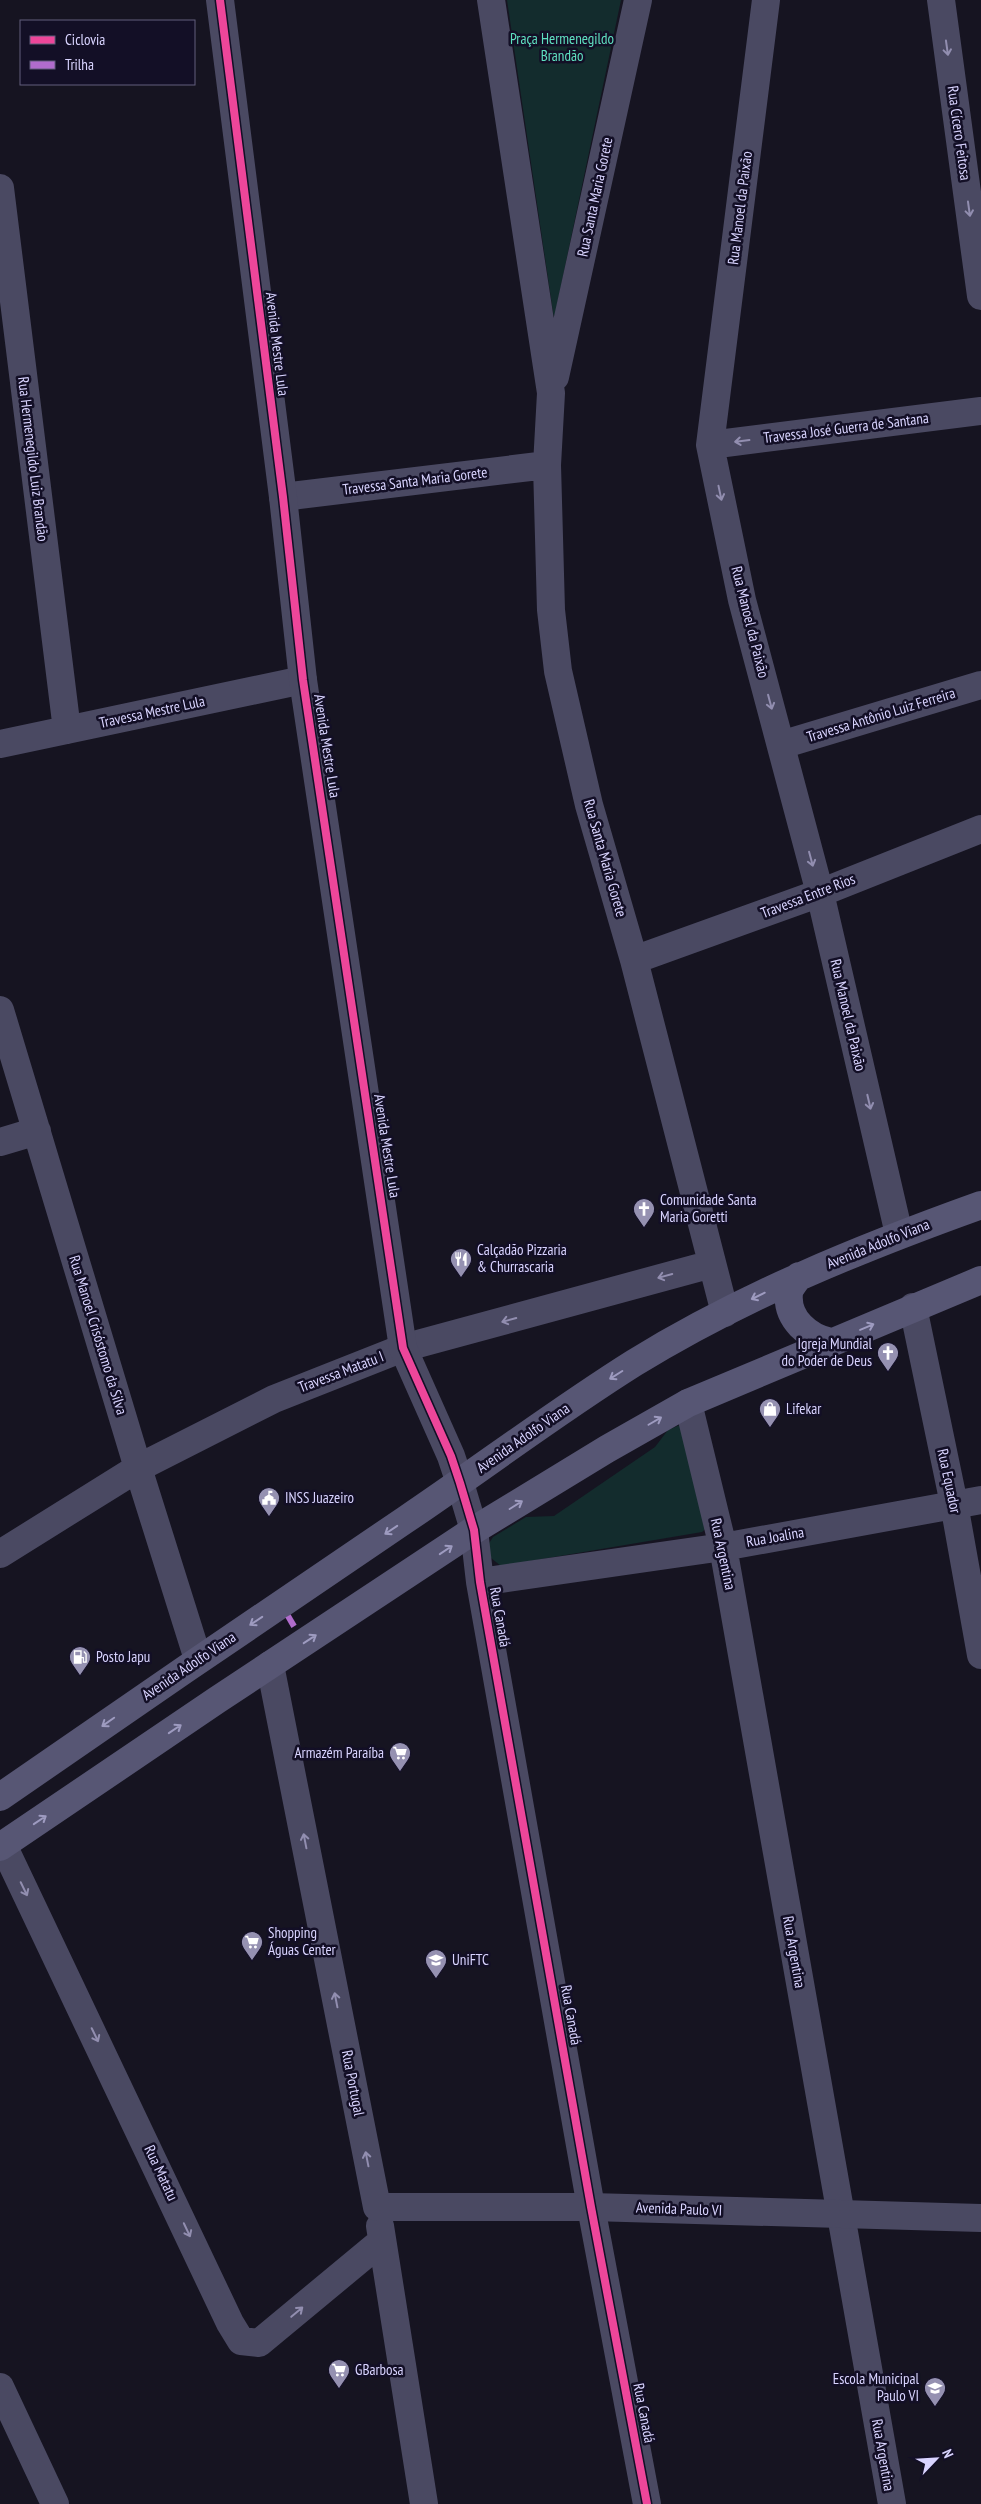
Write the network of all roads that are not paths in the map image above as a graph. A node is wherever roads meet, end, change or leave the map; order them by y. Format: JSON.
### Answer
{"nodes":[{"id":1,"x":220,"y":0,"type":"edge"},
{"id":2,"x":491,"y":0,"type":"edge"},
{"id":3,"x":638,"y":0,"type":"edge"},
{"id":4,"x":766,"y":0,"type":"edge"},
{"id":5,"x":941,"y":0,"type":"edge"},
{"id":6,"x":0,"y":188,"type":"edge"},
{"id":7,"x":981,"y":296,"type":"edge"},
{"id":8,"x":551,"y":393,"type":"junction"},
{"id":9,"x":981,"y":411,"type":"edge"},
{"id":10,"x":710,"y":445,"type":"junction"},
{"id":11,"x":547,"y":465,"type":"junction"},
{"id":12,"x":283,"y":497,"type":"junction"},
{"id":13,"x":303,"y":680,"type":"junction"},
{"id":14,"x":981,"y":685,"type":"edge"},
{"id":15,"x":67,"y":730,"type":"junction"},
{"id":16,"x":0,"y":744,"type":"edge"},
{"id":17,"x":781,"y":745,"type":"junction"},
{"id":18,"x":981,"y":829,"type":"edge"},
{"id":19,"x":820,"y":893,"type":"junction"},
{"id":20,"x":634,"y":960,"type":"junction"},
{"id":21,"x":0,"y":1010,"type":"edge"},
{"id":22,"x":37,"y":1131,"type":"junction"},
{"id":23,"x":0,"y":1142,"type":"edge"},
{"id":24,"x":981,"y":1205,"type":"edge"},
{"id":25,"x":899,"y":1234,"type":"junction"},
{"id":26,"x":712,"y":1264,"type":"junction"},
{"id":27,"x":799,"y":1276,"type":"junction"},
{"id":28,"x":981,"y":1280,"type":"edge"},
{"id":29,"x":912,"y":1307,"type":"junction"},
{"id":30,"x":725,"y":1313,"type":"junction"},
{"id":31,"x":831,"y":1342,"type":"junction"},
{"id":32,"x":404,"y":1348,"type":"junction"},
{"id":33,"x":688,"y":1403,"type":"junction"},
{"id":34,"x":138,"y":1468,"type":"junction"},
{"id":35,"x":460,"y":1483,"type":"junction"},
{"id":36,"x":981,"y":1500,"type":"edge"},
{"id":37,"x":954,"y":1504,"type":"junction"},
{"id":38,"x":474,"y":1530,"type":"junction"},
{"id":39,"x":723,"y":1547,"type":"junction"},
{"id":40,"x":0,"y":1554,"type":"edge"},
{"id":41,"x":480,"y":1582,"type":"junction"},
{"id":42,"x":981,"y":1655,"type":"edge"},
{"id":43,"x":198,"y":1659,"type":"junction"},
{"id":44,"x":270,"y":1665,"type":"junction"},
{"id":45,"x":0,"y":1798,"type":"edge"},
{"id":46,"x":2,"y":1846,"type":"edge"},
{"id":47,"x":377,"y":2207,"type":"junction"},
{"id":48,"x":591,"y":2207,"type":"junction"},
{"id":49,"x":840,"y":2214,"type":"junction"},
{"id":50,"x":981,"y":2218,"type":"edge"},
{"id":51,"x":382,"y":2241,"type":"junction"},
{"id":52,"x":0,"y":2387,"type":"edge"},
{"id":53,"x":55,"y":2504,"type":"edge"},
{"id":54,"x":424,"y":2504,"type":"edge"},
{"id":55,"x":647,"y":2504,"type":"edge"},
{"id":56,"x":892,"y":2504,"type":"edge"}],
"edges":[{"from":1,"to":12,"type":"street","name":"Avenida Mestre Lula"},
{"from":2,"to":8,"type":"street","name":"Rua Santa Maria Gorete"},
{"from":3,"to":8,"type":"street","name":"Rua Santa Maria Gorete"},
{"from":4,"to":10,"type":"street","name":"Rua Manoel da Paixão"},
{"from":5,"to":7,"type":"street","name":"Rua Cícero Feitosa","one_way":true},
{"from":6,"to":15,"type":"street","name":"Rua Hermenegildo Luiz Brandão"},
{"from":8,"to":11,"type":"street","name":"Rua Santa Maria Gorete"},
{"from":9,"to":10,"type":"street","name":"Travessa José Guerra de Santana","one_way":true},
{"from":10,"to":17,"type":"street","name":"Rua Manoel da Paixão","one_way":true},
{"from":11,"to":12,"type":"street","name":"Travessa Santa Maria Gorete"},
{"from":11,"to":20,"type":"street","name":"Rua Santa Maria Gorete"},
{"from":12,"to":13,"type":"street","name":"Avenida Mestre Lula"},
{"from":13,"to":15,"type":"street","name":"Travessa Mestre Lula"},
{"from":13,"to":32,"type":"street","name":"Avenida Mestre Lula"},
{"from":14,"to":17,"type":"street","name":"Travessa Antônio Luiz Ferreira"},
{"from":15,"to":16,"type":"street","name":"Travessa Mestre Lula"},
{"from":17,"to":19,"type":"street","name":"Rua Manoel da Paixão","one_way":true},
{"from":18,"to":19,"type":"street","name":"Travessa Entre Rios"},
{"from":19,"to":20,"type":"street","name":"Travessa Entre Rios"},
{"from":19,"to":25,"type":"street","name":"Rua Manoel da Paixão","one_way":true},
{"from":20,"to":26,"type":"street","name":"Rua Santa Maria Gorete"},
{"from":21,"to":22,"type":"street","name":"Rua Manoel Crisóstomo da Silva"},
{"from":22,"to":23,"type":"street"},
{"from":22,"to":34,"type":"street","name":"Rua Manoel Crisóstomo da Silva"},
{"from":24,"to":25,"type":"main road","name":"Avenida Adolfo Viana"},
{"from":25,"to":27,"type":"main road","name":"Avenida Adolfo Viana"},
{"from":26,"to":30,"type":"street","name":"Rua Santa Maria Gorete"},
{"from":26,"to":32,"type":"street","name":"Travessa Matatu I","one_way":true},
{"from":27,"to":30,"type":"main road","name":"Avenida Adolfo Viana","one_way":true},
{"from":27,"to":31,"type":"main road"},
{"from":28,"to":29,"type":"main road"},
{"from":31,"to":29,"type":"main road","one_way":true},
{"from":29,"to":37,"type":"street","name":"Rua Equador"},
{"from":30,"to":35,"type":"main road","name":"Avenida Adolfo Viana","one_way":true},
{"from":31,"to":33,"type":"main road"},
{"from":32,"to":34,"type":"street","name":"Travessa Matatu I"},
{"from":32,"to":35,"type":"street","name":"Avenida Mestre Lula"},
{"from":38,"to":33,"type":"main road","one_way":true},
{"from":33,"to":39,"type":"street","name":"Rua Argentina"},
{"from":34,"to":40,"type":"street","name":"Travessa Matatu I"},
{"from":34,"to":43,"type":"street","name":"Rua Manoel Crisóstomo da Silva"},
{"from":35,"to":38,"type":"street","name":"Rua Canadá"},
{"from":35,"to":43,"type":"main road","name":"Avenida Adolfo Viana","one_way":true},
{"from":36,"to":37,"type":"street","name":"Rua Joalina"},
{"from":37,"to":39,"type":"street","name":"Rua Joalina"},
{"from":37,"to":42,"type":"street","name":"Rua Equador"},
{"from":38,"to":41,"type":"street","name":"Rua Canadá"},
{"from":44,"to":38,"type":"main road","one_way":true},
{"from":39,"to":41,"type":"street","name":"Rua Joalina"},
{"from":39,"to":49,"type":"street","name":"Rua Argentina"},
{"from":41,"to":48,"type":"street","name":"Rua Canadá"},
{"from":43,"to":45,"type":"main road","name":"Avenida Adolfo Viana","one_way":true},
{"from":46,"to":44,"type":"main road","one_way":true},
{"from":47,"to":44,"type":"street","name":"Rua Portugal","one_way":true},
{"from":46,"to":51,"type":"street","name":"Rua Matatu","one_way":true},
{"from":47,"to":48,"type":"street","name":"Avenida Paulo VI"},
{"from":47,"to":51,"type":"street","name":"Rua Portugal"},
{"from":48,"to":49,"type":"street","name":"Avenida Paulo VI"},
{"from":48,"to":55,"type":"street","name":"Rua Canadá"},
{"from":49,"to":50,"type":"street","name":"Avenida Paulo VI"},
{"from":49,"to":56,"type":"street","name":"Rua Argentina"},
{"from":51,"to":54,"type":"street","name":"Rua Portugal"},
{"from":52,"to":53,"type":"street"}]}
